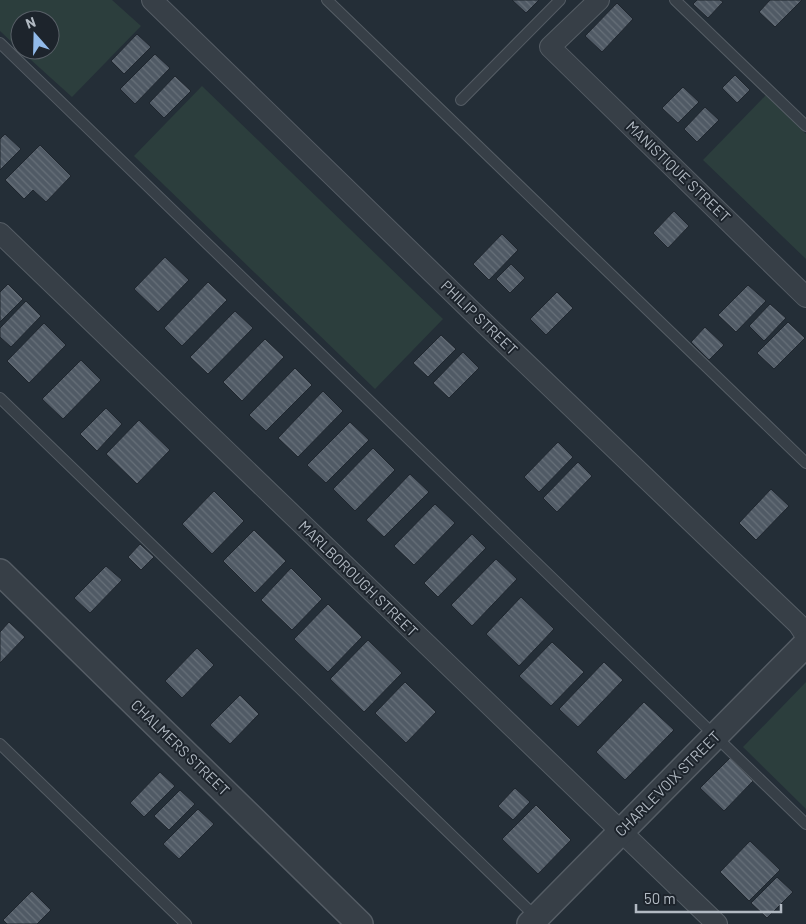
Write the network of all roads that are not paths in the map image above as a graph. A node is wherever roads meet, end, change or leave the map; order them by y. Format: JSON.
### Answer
{"nodes":[{"id":1,"x":152,"y":0,"type":"edge"},
{"id":2,"x":327,"y":0,"type":"edge"},
{"id":3,"x":560,"y":0,"type":"edge"},
{"id":4,"x":599,"y":0,"type":"edge"},
{"id":5,"x":675,"y":0,"type":"edge"},
{"id":6,"x":0,"y":43,"type":"edge"},
{"id":7,"x":461,"y":100,"type":"dead end"},
{"id":8,"x":806,"y":126,"type":"edge"},
{"id":9,"x":0,"y":233,"type":"edge"},
{"id":10,"x":806,"y":297,"type":"edge"},
{"id":11,"x":0,"y":398,"type":"edge"},
{"id":12,"x":806,"y":463,"type":"edge"},
{"id":13,"x":0,"y":572,"type":"edge"},
{"id":14,"x":806,"y":636,"type":"edge"},
{"id":15,"x":806,"y":644,"type":"edge"},
{"id":16,"x":714,"y":737,"type":"junction"},
{"id":17,"x":0,"y":744,"type":"edge"},
{"id":18,"x":806,"y":824,"type":"edge"},
{"id":19,"x":621,"y":832,"type":"junction"},
{"id":20,"x":537,"y":922,"type":"edge"},
{"id":21,"x":186,"y":924,"type":"edge"},
{"id":22,"x":360,"y":924,"type":"edge"},
{"id":23,"x":717,"y":924,"type":"edge"}],
"edges":[{"from":1,"to":14,"type":"street","name":"PHILIP STREET"},
{"from":2,"to":12,"type":"lane"},
{"from":3,"to":7,"type":"lane"},
{"from":4,"to":10,"type":"street","name":"MANISTIQUE STREET"},
{"from":5,"to":8,"type":"lane"},
{"from":6,"to":16,"type":"lane"},
{"from":9,"to":19,"type":"street","name":"MARLBOROUGH STREET"},
{"from":11,"to":20,"type":"lane"},
{"from":13,"to":22,"type":"street","name":"CHALMERS STREET"},
{"from":15,"to":16,"type":"street","name":"CHARLEVOIX STREET"},
{"from":16,"to":18,"type":"lane"},
{"from":16,"to":19,"type":"street","name":"CHARLEVOIX STREET"},
{"from":17,"to":21,"type":"lane"},
{"from":19,"to":20,"type":"street","name":"CHARLEVOIX STREET"},
{"from":19,"to":23,"type":"street","name":"MARLBOROUGH STREET"}]}
